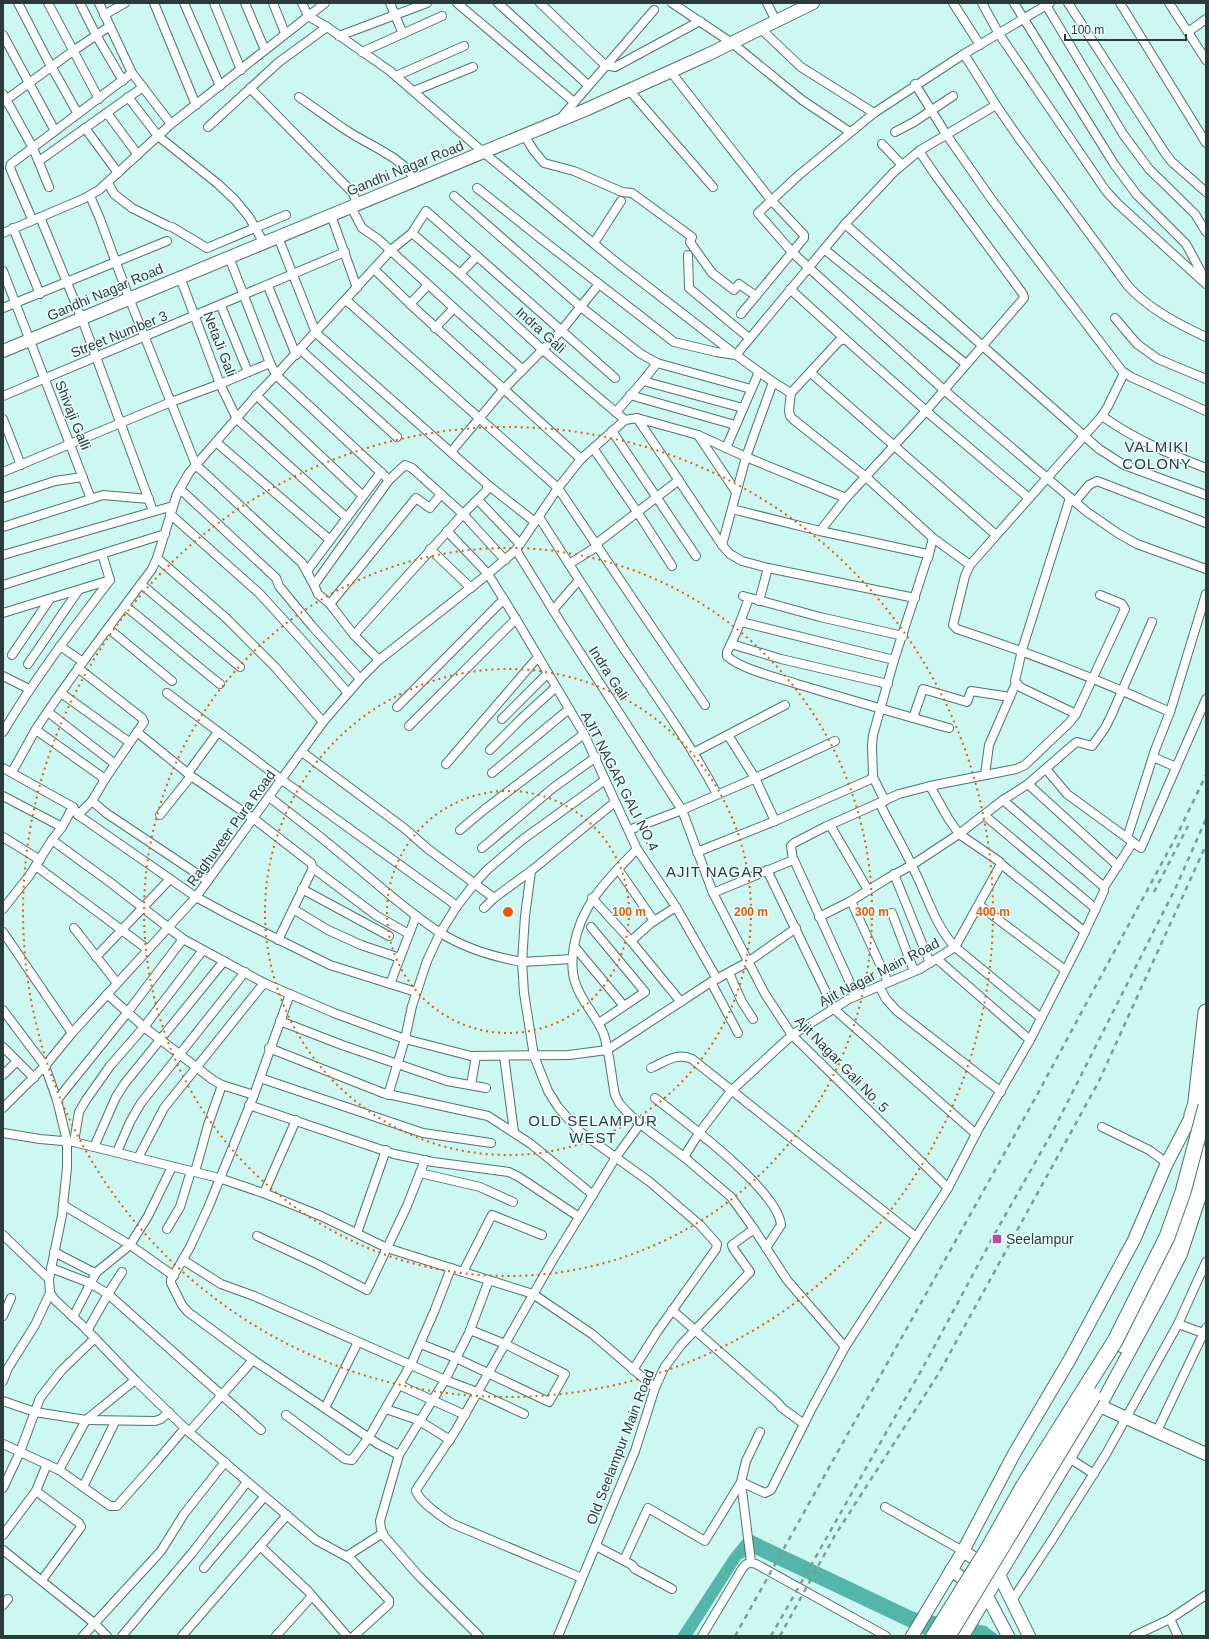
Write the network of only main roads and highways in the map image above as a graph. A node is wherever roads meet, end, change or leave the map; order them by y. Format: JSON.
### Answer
{"nodes":[{"id":1,"x":813,"y":3,"type":"edge"},
{"id":2,"x":3,"y":351,"type":"edge"},
{"id":3,"x":1206,"y":1012,"type":"edge"},
{"id":4,"x":1206,"y":1074,"type":"edge"},
{"id":5,"x":1201,"y":1104,"type":"edge"},
{"id":6,"x":1192,"y":1116,"type":"joint"},
{"id":7,"x":1206,"y":1153,"type":"edge"},
{"id":8,"x":1206,"y":1156,"type":"edge"},
{"id":9,"x":1100,"y":1406,"type":"junction"},
{"id":10,"x":1205,"y":1451,"type":"edge"},
{"id":11,"x":962,"y":1551,"type":"junction"},
{"id":12,"x":951,"y":1570,"type":"junction"},
{"id":13,"x":999,"y":1575,"type":"junction"},
{"id":14,"x":988,"y":1596,"type":"junction"},
{"id":15,"x":913,"y":1634,"type":"edge"},
{"id":16,"x":934,"y":1636,"type":"edge"},
{"id":17,"x":948,"y":1636,"type":"edge"},
{"id":18,"x":963,"y":1636,"type":"edge"},
{"id":19,"x":1008,"y":1636,"type":"edge"},
{"id":20,"x":1029,"y":1636,"type":"edge"}],
"edges":[{"from":1,"to":2,"type":"main road","name":"Gandhi Nagar Road"},
{"from":3,"to":5,"type":"highway"},
{"from":4,"to":5,"type":"highway"},
{"from":5,"to":6,"type":"highway"},
{"from":5,"to":16,"type":"highway","bridge":true},
{"from":6,"to":11,"type":"main road"},
{"from":7,"to":8,"type":"highway"},
{"from":8,"to":9,"type":"main road"},
{"from":8,"to":17,"type":"highway","bridge":true},
{"from":9,"to":10,"type":"main road"},
{"from":9,"to":13,"type":"main road"},
{"from":11,"to":12,"type":"main road"},
{"from":11,"to":13,"type":"main road"},
{"from":12,"to":14,"type":"main road"},
{"from":12,"to":15,"type":"main road"},
{"from":13,"to":14,"type":"main road"},
{"from":13,"to":20,"type":"main road"},
{"from":14,"to":18,"type":"main road"},
{"from":14,"to":19,"type":"main road"}]}
